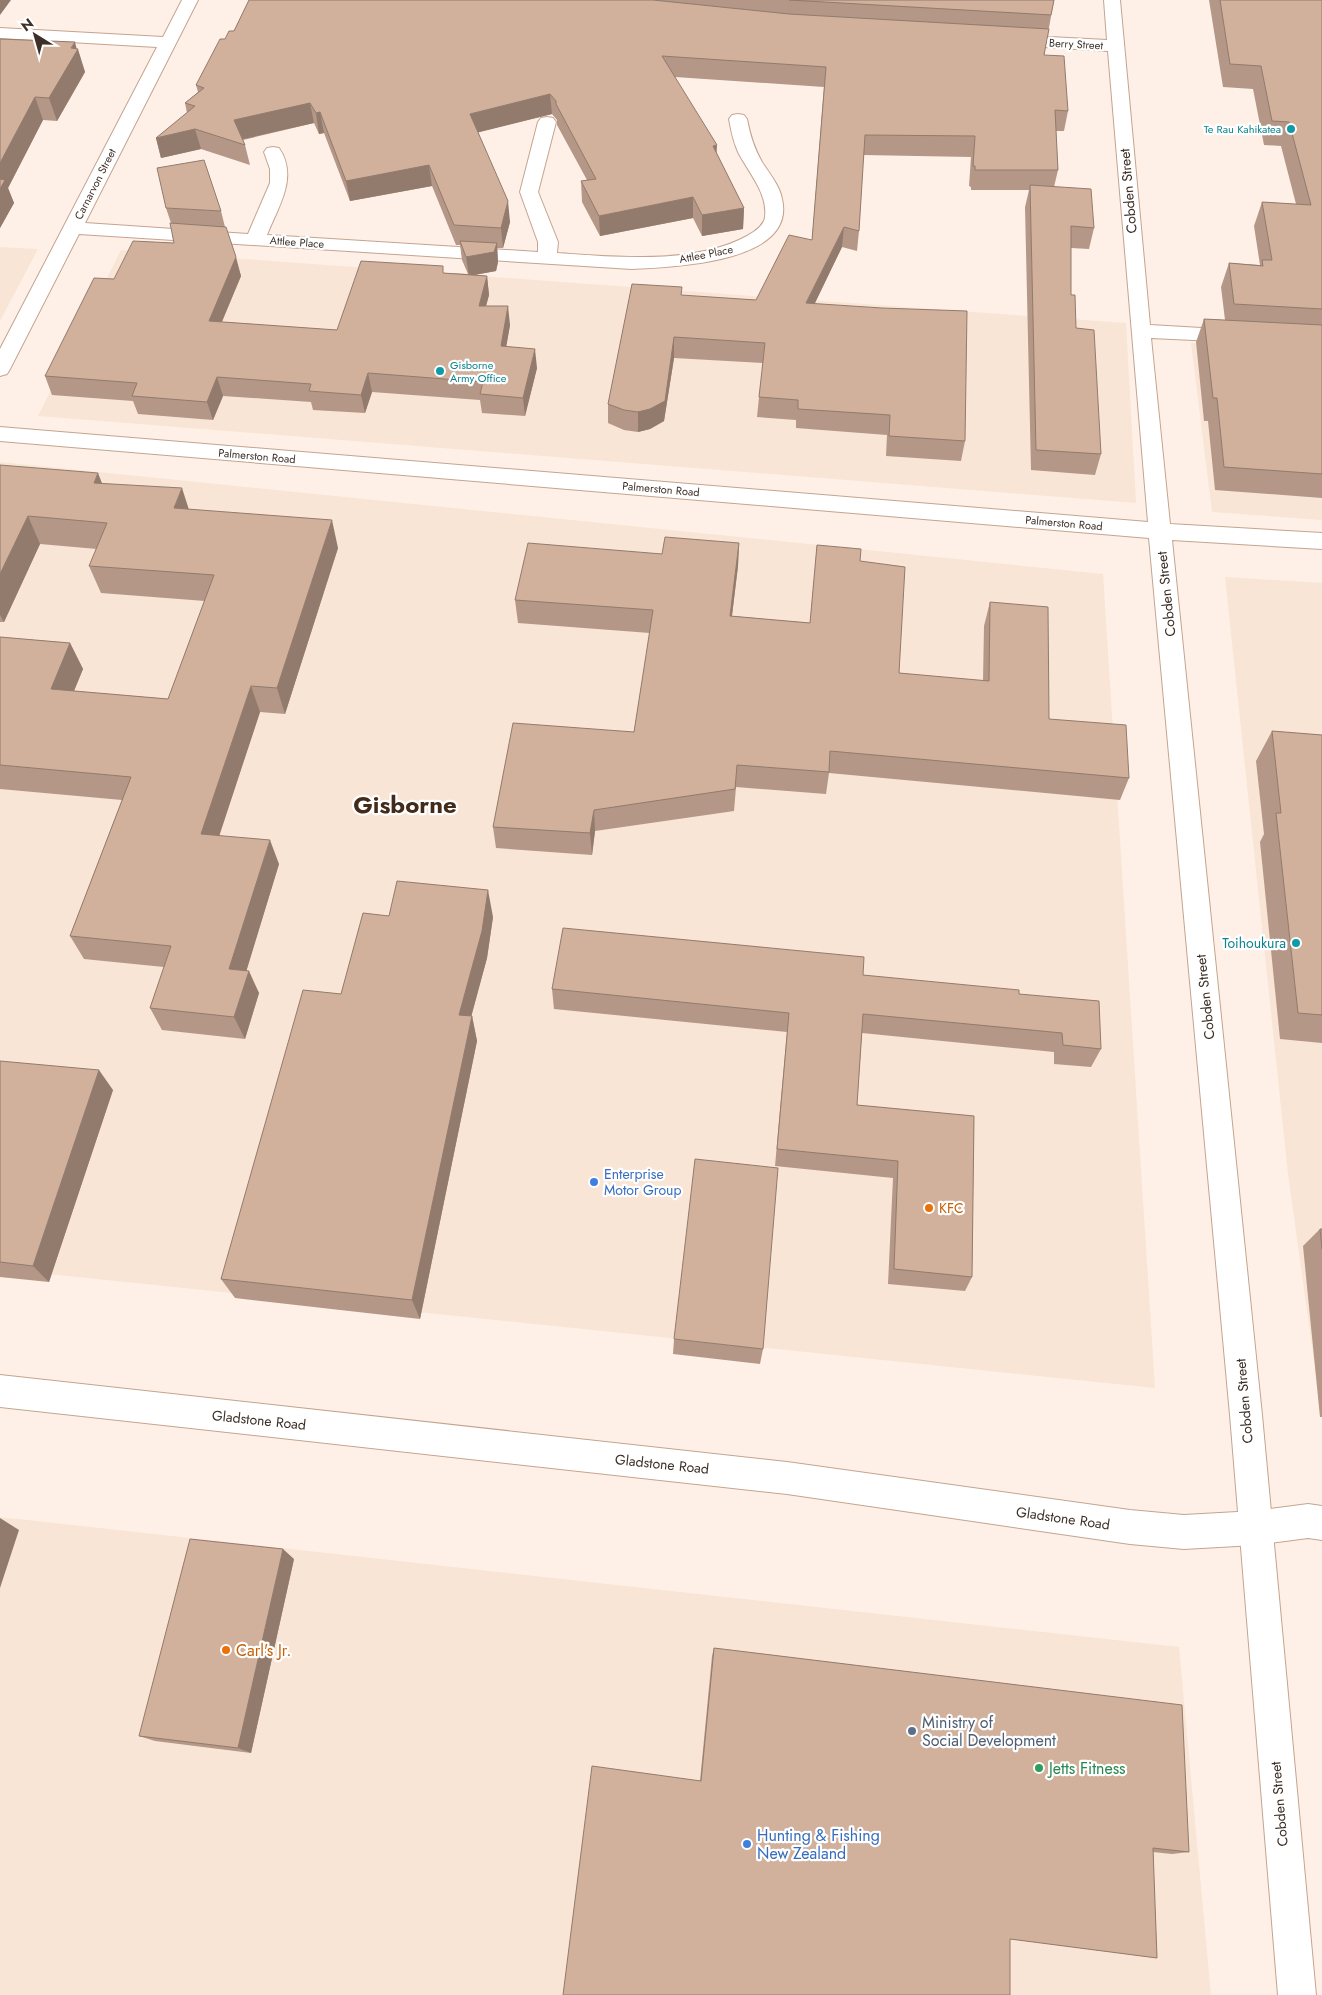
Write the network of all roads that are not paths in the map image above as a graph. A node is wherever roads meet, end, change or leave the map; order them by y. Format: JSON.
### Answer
{"nodes":[{"id":1,"x":190,"y":0,"type":"edge"},
{"id":2,"x":1112,"y":0,"type":"edge"},
{"id":3,"x":0,"y":32,"type":"edge"},
{"id":4,"x":993,"y":39,"type":"edge"},
{"id":5,"x":168,"y":42,"type":"junction"},
{"id":6,"x":1116,"y":46,"type":"junction"},
{"id":7,"x":738,"y":119,"type":"dead end"},
{"id":8,"x":547,"y":122,"type":"dead end"},
{"id":9,"x":273,"y":152,"type":"dead end"},
{"id":10,"x":72,"y":228,"type":"junction"},
{"id":11,"x":256,"y":240,"type":"junction"},
{"id":12,"x":547,"y":258,"type":"junction"},
{"id":13,"x":1140,"y":331,"type":"junction"},
{"id":14,"x":1257,"y":337,"type":"edge"},
{"id":15,"x":0,"y":369,"type":"edge"},
{"id":16,"x":0,"y":434,"type":"edge"},
{"id":17,"x":1159,"y":531,"type":"junction"},
{"id":18,"x":1322,"y":541,"type":"edge"},
{"id":19,"x":0,"y":1391,"type":"edge"},
{"id":20,"x":1322,"y":1523,"type":"edge"},
{"id":21,"x":1256,"y":1528,"type":"junction"},
{"id":22,"x":1297,"y":1995,"type":"edge"}],
"edges":[{"from":1,"to":5,"type":"street","name":"Carnarvon Street"},
{"from":2,"to":6,"type":"street","name":"Cobden Street"},
{"from":3,"to":5,"type":"street"},
{"from":4,"to":6,"type":"street","name":"Berry Street"},
{"from":5,"to":10,"type":"street","name":"Carnarvon Street"},
{"from":6,"to":13,"type":"street","name":"Cobden Street"},
{"from":7,"to":12,"type":"street","name":"Attlee Place"},
{"from":8,"to":12,"type":"street"},
{"from":9,"to":11,"type":"street","name":"Attlee Place"},
{"from":10,"to":11,"type":"street","name":"Attlee Place"},
{"from":10,"to":15,"type":"street","name":"Carnarvon Street"},
{"from":11,"to":12,"type":"street","name":"Attlee Place"},
{"from":13,"to":14,"type":"street"},
{"from":13,"to":17,"type":"street","name":"Cobden Street"},
{"from":16,"to":17,"type":"street","name":"Palmerston Road"},
{"from":17,"to":18,"type":"street","name":"Palmerston Road"},
{"from":17,"to":21,"type":"street","name":"Cobden Street"},
{"from":19,"to":21,"type":"street","name":"Gladstone Road"},
{"from":20,"to":21,"type":"street","name":"Gladstone Road"},
{"from":21,"to":22,"type":"street","name":"Cobden Street"}]}
